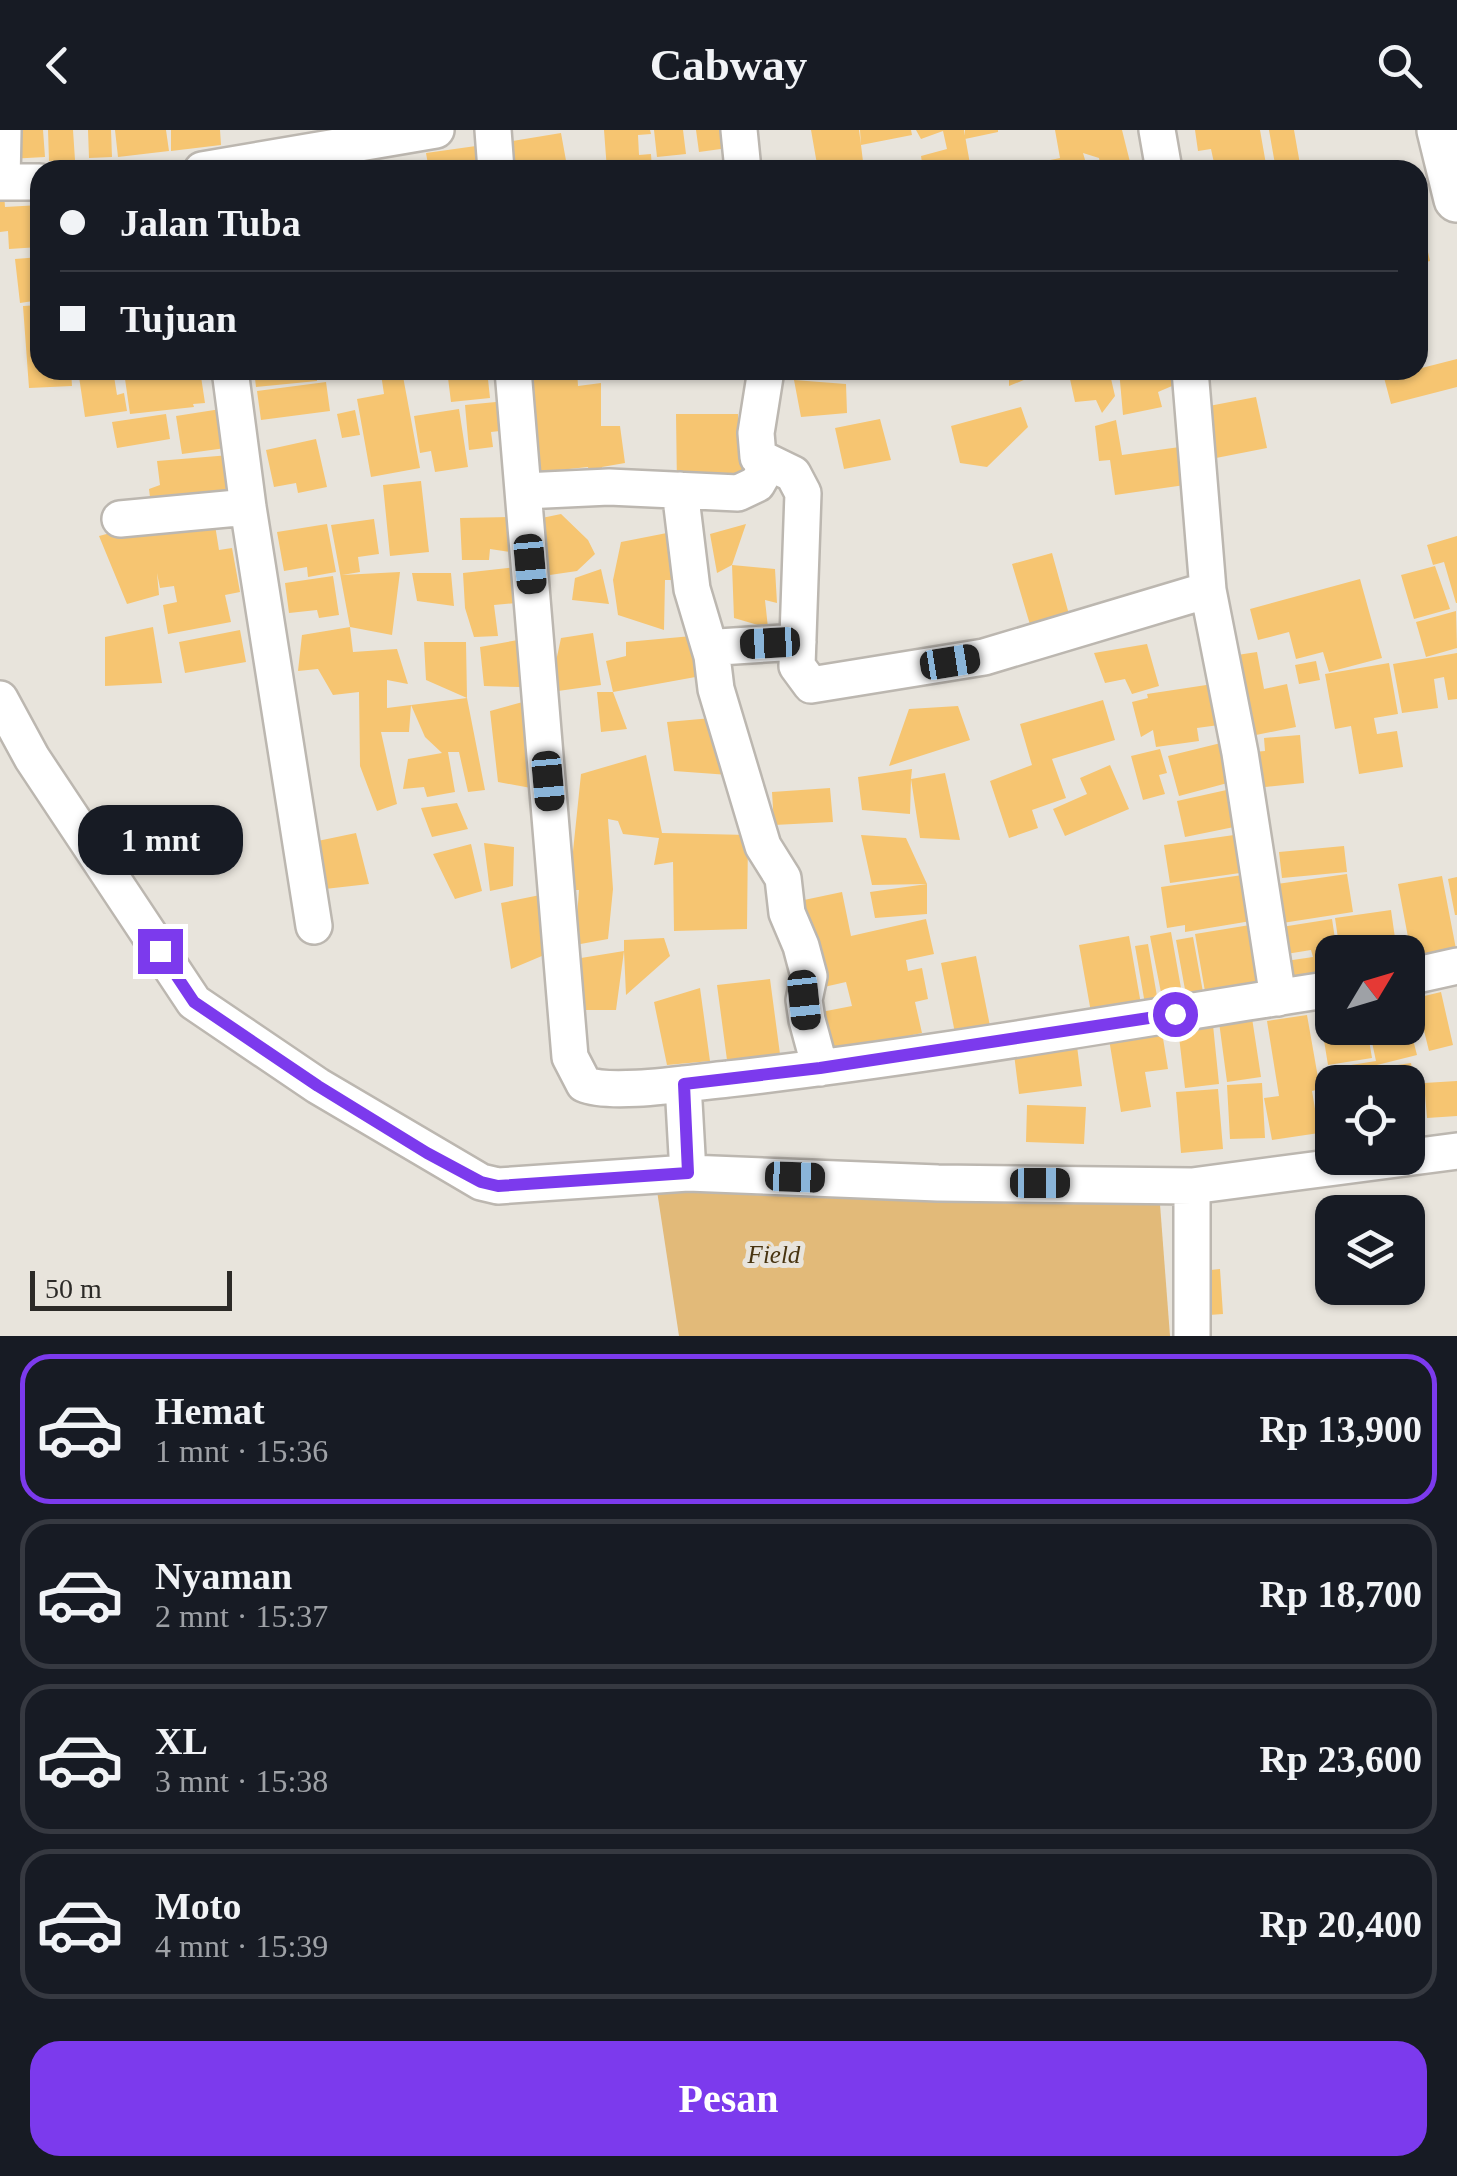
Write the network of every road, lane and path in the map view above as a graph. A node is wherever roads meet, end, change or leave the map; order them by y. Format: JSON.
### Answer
{"nodes":[{"id":1,"x":3,"y":130,"type":"edge"},
{"id":2,"x":436,"y":130,"type":"edge"},
{"id":3,"x":492,"y":130,"type":"edge"},
{"id":4,"x":739,"y":130,"type":"edge"},
{"id":5,"x":1157,"y":130,"type":"edge"},
{"id":6,"x":1440,"y":130,"type":"edge"},
{"id":7,"x":285,"y":143,"type":"edge"},
{"id":8,"x":240,"y":160,"type":"edge"},
{"id":9,"x":495,"y":160,"type":"edge"},
{"id":10,"x":741,"y":160,"type":"edge"},
{"id":11,"x":1162,"y":160,"type":"edge"},
{"id":12,"x":1,"y":182,"type":"edge"},
{"id":13,"x":30,"y":182,"type":"edge"},
{"id":14,"x":1457,"y":199,"type":"edge"},
{"id":15,"x":231,"y":380,"type":"edge"},
{"id":16,"x":514,"y":380,"type":"edge"},
{"id":17,"x":765,"y":380,"type":"edge"},
{"id":18,"x":1191,"y":380,"type":"edge"},
{"id":19,"x":769,"y":463,"type":"junction"},
{"id":20,"x":680,"y":490,"type":"junction"},
{"id":21,"x":524,"y":491,"type":"junction"},
{"id":22,"x":248,"y":507,"type":"junction"},
{"id":23,"x":120,"y":519,"type":"dead end"},
{"id":24,"x":1208,"y":590,"type":"junction"},
{"id":25,"x":798,"y":642,"type":"junction"},
{"id":26,"x":712,"y":656,"type":"junction"},
{"id":27,"x":0,"y":699,"type":"edge"},
{"id":28,"x":314,"y":926,"type":"dead end"},
{"id":29,"x":1457,"y":966,"type":"edge"},
{"id":30,"x":1425,"y":973,"type":"edge"},
{"id":31,"x":1315,"y":993,"type":"edge"},
{"id":32,"x":1278,"y":998,"type":"junction"},
{"id":33,"x":820,"y":1068,"type":"junction"},
{"id":34,"x":684,"y":1093,"type":"junction"},
{"id":35,"x":1457,"y":1151,"type":"edge"},
{"id":36,"x":688,"y":1169,"type":"junction"},
{"id":37,"x":1192,"y":1186,"type":"junction"},
{"id":38,"x":1192,"y":1336,"type":"edge"}],
"edges":[{"from":1,"to":12,"type":"street"},
{"from":2,"to":7,"type":"street"},
{"from":3,"to":9,"type":"street"},
{"from":4,"to":10,"type":"street"},
{"from":5,"to":11,"type":"street"},
{"from":6,"to":14,"type":"main road"},
{"from":7,"to":8,"type":"street"},
{"from":12,"to":13,"type":"street"},
{"from":15,"to":22,"type":"street"},
{"from":16,"to":21,"type":"street"},
{"from":17,"to":19,"type":"street"},
{"from":18,"to":24,"type":"street"},
{"from":19,"to":20,"type":"street"},
{"from":19,"to":25,"type":"street"},
{"from":20,"to":21,"type":"street"},
{"from":20,"to":26,"type":"street"},
{"from":21,"to":34,"type":"street"},
{"from":22,"to":23,"type":"street"},
{"from":22,"to":28,"type":"street"},
{"from":24,"to":25,"type":"street"},
{"from":24,"to":32,"type":"street"},
{"from":25,"to":26,"type":"street"},
{"from":26,"to":33,"type":"street"},
{"from":27,"to":36,"type":"street"},
{"from":29,"to":30,"type":"street"},
{"from":31,"to":32,"type":"street"},
{"from":32,"to":33,"type":"street"},
{"from":33,"to":34,"type":"street"},
{"from":34,"to":36,"type":"street"},
{"from":35,"to":37,"type":"street"},
{"from":36,"to":37,"type":"street"},
{"from":37,"to":38,"type":"street"}]}
